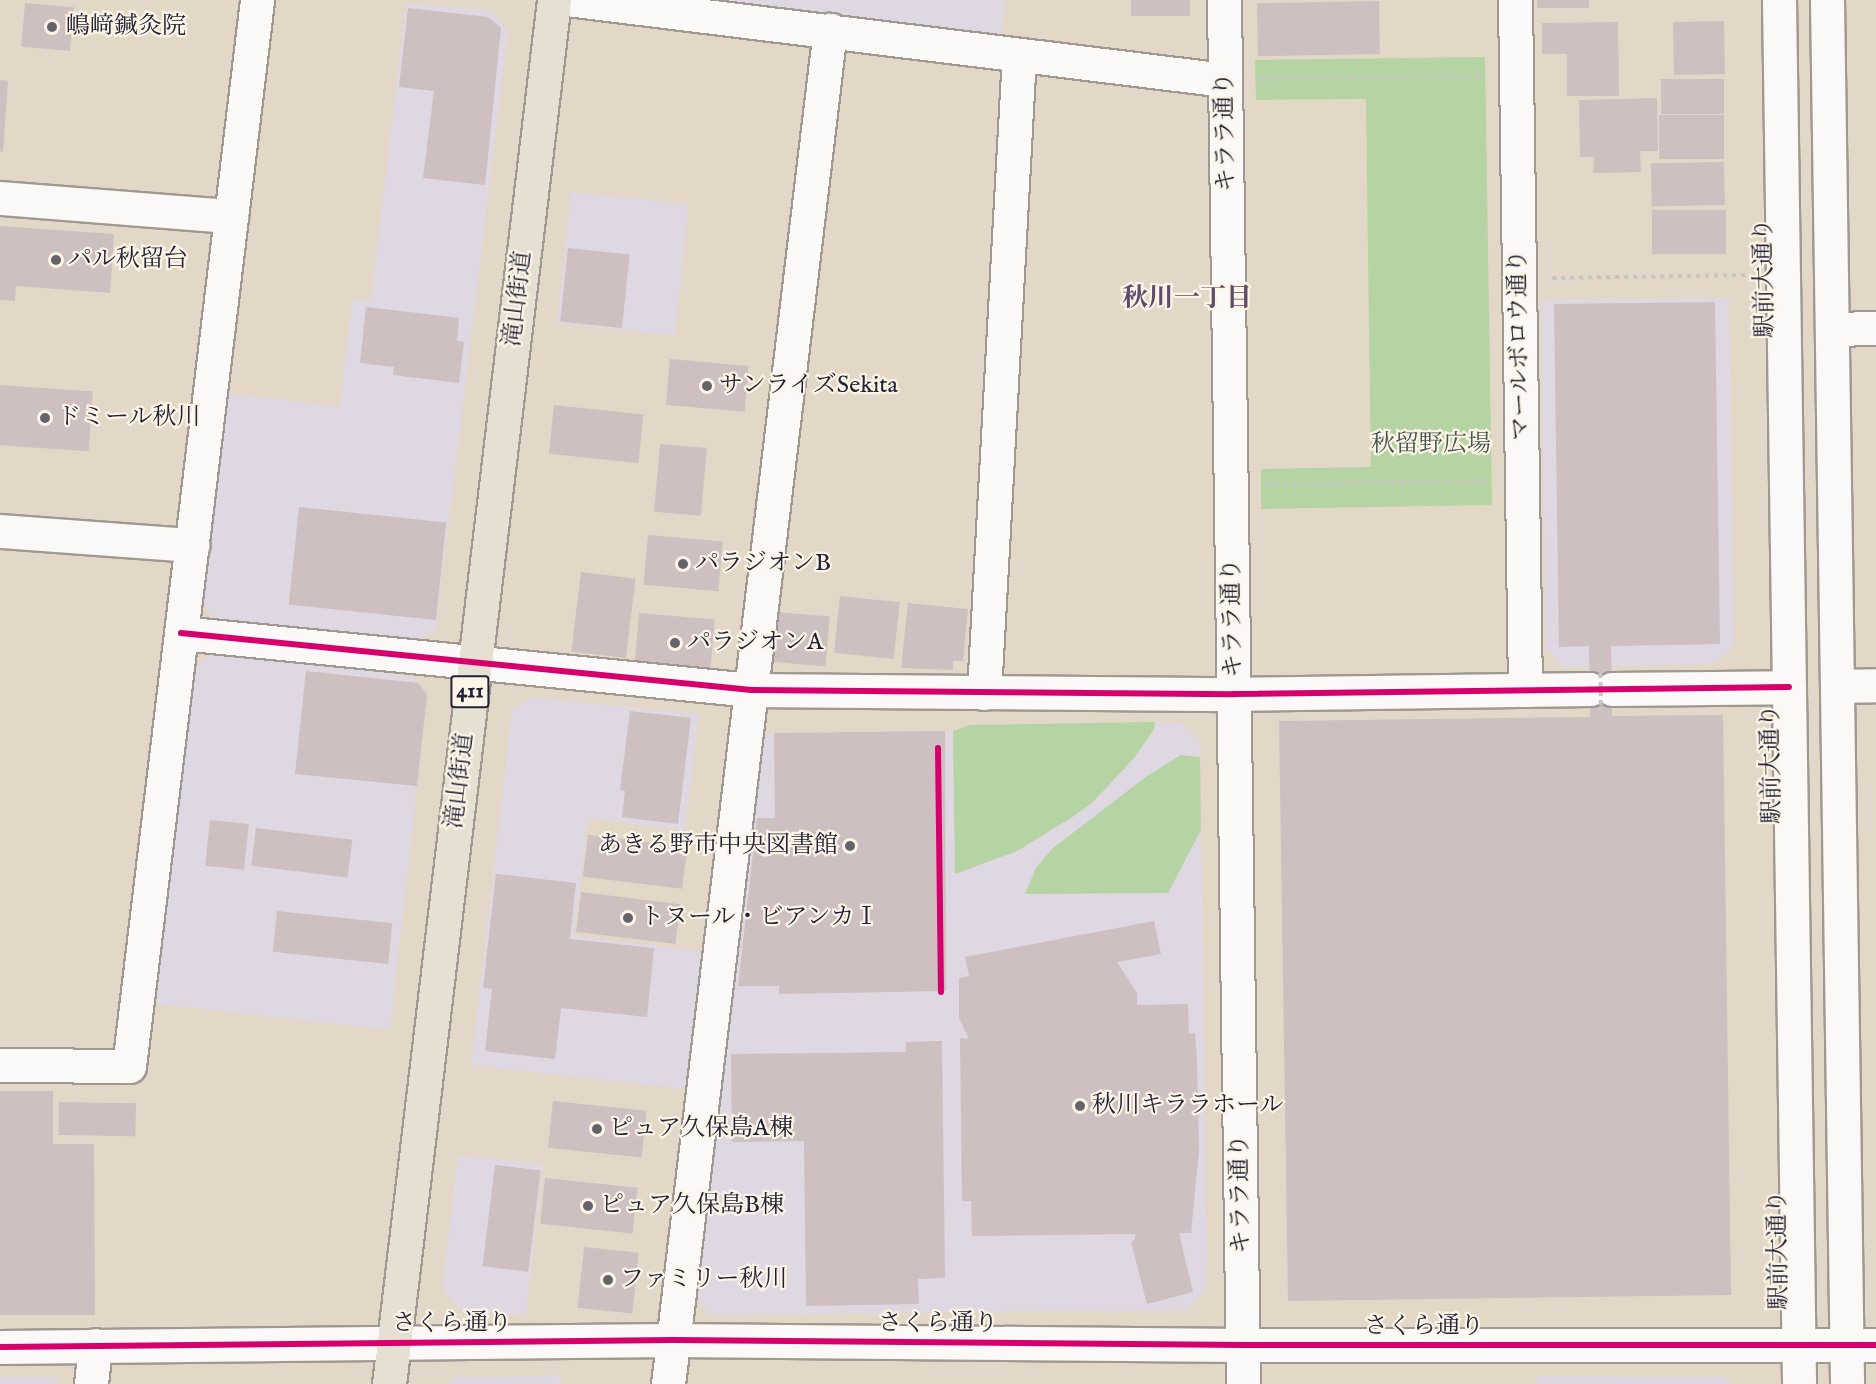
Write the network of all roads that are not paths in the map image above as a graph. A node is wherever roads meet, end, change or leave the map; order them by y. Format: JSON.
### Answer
{"nodes":[{"id":1,"x":257,"y":0,"type":"edge"},
{"id":2,"x":554,"y":0,"type":"edge"},
{"id":3,"x":575,"y":0,"type":"edge"},
{"id":4,"x":1224,"y":0,"type":"edge"},
{"id":5,"x":1515,"y":0,"type":"edge"},
{"id":6,"x":1779,"y":0,"type":"edge"},
{"id":7,"x":1827,"y":0,"type":"edge"},
{"id":8,"x":830,"y":30,"type":"junction"},
{"id":9,"x":1019,"y":55,"type":"junction"},
{"id":10,"x":1225,"y":80,"type":"junction"},
{"id":11,"x":0,"y":198,"type":"edge"},
{"id":12,"x":231,"y":216,"type":"junction"},
{"id":13,"x":1876,"y":328,"type":"edge"},
{"id":14,"x":1832,"y":329,"type":"junction"},
{"id":15,"x":0,"y":531,"type":"edge"},
{"id":16,"x":192,"y":545,"type":"junction"},
{"id":17,"x":181,"y":633,"type":"junction"},
{"id":18,"x":474,"y":662,"type":"junction"},
{"id":19,"x":1876,"y":685,"type":"edge"},
{"id":20,"x":1837,"y":686,"type":"junction"},
{"id":21,"x":1789,"y":687,"type":"junction"},
{"id":22,"x":751,"y":690,"type":"junction"},
{"id":23,"x":1525,"y":690,"type":"junction"},
{"id":24,"x":984,"y":693,"type":"junction"},
{"id":25,"x":1234,"y":694,"type":"junction"},
{"id":26,"x":0,"y":1065,"type":"edge"},
{"id":27,"x":673,"y":1340,"type":"junction"},
{"id":28,"x":394,"y":1343,"type":"junction"},
{"id":29,"x":1799,"y":1344,"type":"junction"},
{"id":30,"x":95,"y":1345,"type":"junction"},
{"id":31,"x":1243,"y":1345,"type":"junction"},
{"id":32,"x":1861,"y":1345,"type":"edge"},
{"id":33,"x":0,"y":1347,"type":"edge"},
{"id":34,"x":91,"y":1384,"type":"edge"},
{"id":35,"x":389,"y":1384,"type":"edge"},
{"id":36,"x":668,"y":1384,"type":"edge"},
{"id":37,"x":1243,"y":1384,"type":"edge"},
{"id":38,"x":1799,"y":1384,"type":"edge"},
{"id":39,"x":1847,"y":1384,"type":"edge"}],
"edges":[{"from":1,"to":12,"type":"street"},
{"from":2,"to":18,"type":"highway","name":"滝山街道","number":"411"},
{"from":3,"to":8,"type":"street"},
{"from":4,"to":10,"type":"street","name":"キララ通り"},
{"from":5,"to":23,"type":"street","name":"マールボロウ通り"},
{"from":6,"to":21,"type":"street","name":"駅前大通り"},
{"from":7,"to":14,"type":"street"},
{"from":8,"to":9,"type":"street"},
{"from":8,"to":22,"type":"street"},
{"from":9,"to":10,"type":"street"},
{"from":9,"to":24,"type":"street"},
{"from":10,"to":25,"type":"street","name":"キララ通り"},
{"from":11,"to":12,"type":"street"},
{"from":12,"to":16,"type":"street"},
{"from":13,"to":14,"type":"street"},
{"from":14,"to":20,"type":"street"},
{"from":15,"to":16,"type":"street"},
{"from":16,"to":17,"type":"street"},
{"from":17,"to":18,"type":"street"},
{"from":17,"to":26,"type":"street"},
{"from":18,"to":22,"type":"street"},
{"from":18,"to":28,"type":"highway","name":"滝山街道","number":"411"},
{"from":19,"to":20,"type":"street"},
{"from":20,"to":32,"type":"street"},
{"from":21,"to":23,"type":"street"},
{"from":21,"to":29,"type":"street","name":"駅前大通り"},
{"from":22,"to":24,"type":"street"},
{"from":22,"to":27,"type":"street"},
{"from":23,"to":25,"type":"street"},
{"from":24,"to":25,"type":"street"},
{"from":25,"to":31,"type":"street","name":"キララ通り"},
{"from":27,"to":28,"type":"street","name":"さくら通り"},
{"from":27,"to":31,"type":"street","name":"さくら通り"},
{"from":27,"to":36,"type":"street"},
{"from":28,"to":30,"type":"street","name":"さくら通り"},
{"from":28,"to":35,"type":"highway","name":"滝山街道","number":"411"},
{"from":29,"to":31,"type":"street","name":"さくら通り"},
{"from":29,"to":32,"type":"street","name":"さくら通り"},
{"from":29,"to":38,"type":"street","name":"駅前大通り"},
{"from":30,"to":33,"type":"street","name":"さくら通り"},
{"from":30,"to":34,"type":"street"},
{"from":31,"to":37,"type":"street","name":"キララ通り"},
{"from":32,"to":39,"type":"street"}]}
